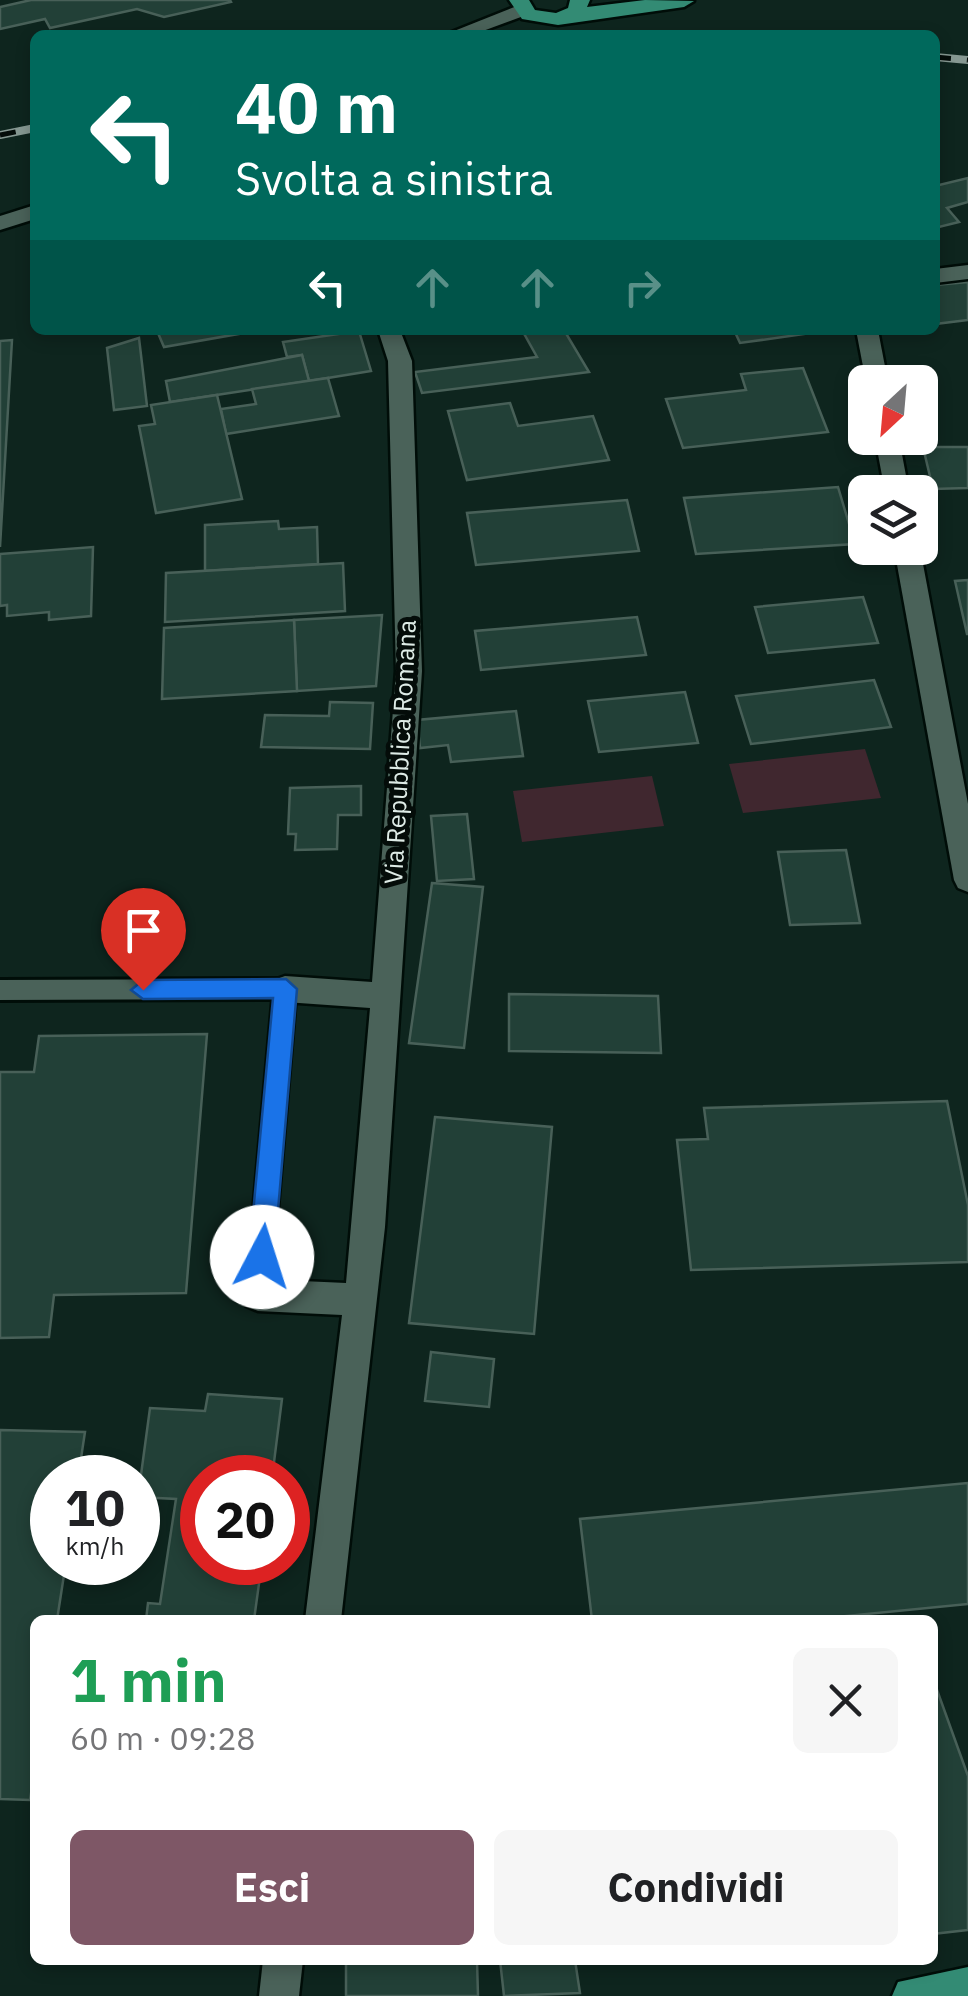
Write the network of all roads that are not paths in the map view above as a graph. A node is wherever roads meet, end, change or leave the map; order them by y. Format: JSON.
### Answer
{"nodes":[{"id":1,"x":685,"y":0,"type":"edge"},
{"id":2,"x":521,"y":5,"type":"edge"},
{"id":3,"x":577,"y":5,"type":"edge"},
{"id":4,"x":465,"y":30,"type":"edge"},
{"id":5,"x":30,"y":214,"type":"edge"},
{"id":6,"x":0,"y":223,"type":"edge"},
{"id":7,"x":968,"y":272,"type":"edge"},
{"id":8,"x":940,"y":275,"type":"edge"},
{"id":9,"x":391,"y":335,"type":"edge"},
{"id":10,"x":868,"y":335,"type":"edge"},
{"id":11,"x":874,"y":365,"type":"edge"},
{"id":12,"x":910,"y":565,"type":"edge"},
{"id":13,"x":968,"y":880,"type":"edge"},
{"id":14,"x":286,"y":989,"type":"junction"},
{"id":15,"x":0,"y":990,"type":"edge"},
{"id":16,"x":386,"y":996,"type":"junction"},
{"id":17,"x":258,"y":1296,"type":"joint"},
{"id":18,"x":362,"y":1300,"type":"junction"},
{"id":19,"x":325,"y":1615,"type":"edge"},
{"id":20,"x":282,"y":1965,"type":"edge"},
{"id":21,"x":968,"y":1987,"type":"edge"},
{"id":22,"x":279,"y":1996,"type":"edge"},
{"id":23,"x":912,"y":1996,"type":"edge"}],
"edges":[{"from":1,"to":3,"type":"main road"},
{"from":2,"to":3,"type":"main road"},
{"from":2,"to":4,"type":"street"},
{"from":5,"to":6,"type":"street"},
{"from":7,"to":8,"type":"street"},
{"from":9,"to":16,"type":"street","name":"Via Repubblica Romana"},
{"from":10,"to":11,"type":"street"},
{"from":12,"to":13,"type":"street"},
{"from":14,"to":15,"type":"lane"},
{"from":14,"to":16,"type":"street"},
{"from":14,"to":17,"type":"lane"},
{"from":16,"to":18,"type":"street","name":"Via Repubblica Romana"},
{"from":17,"to":18,"type":"street"},
{"from":18,"to":19,"type":"street","name":"Via Repubblica Romana"},
{"from":20,"to":22,"type":"street"},
{"from":21,"to":23,"type":"main road"}]}
